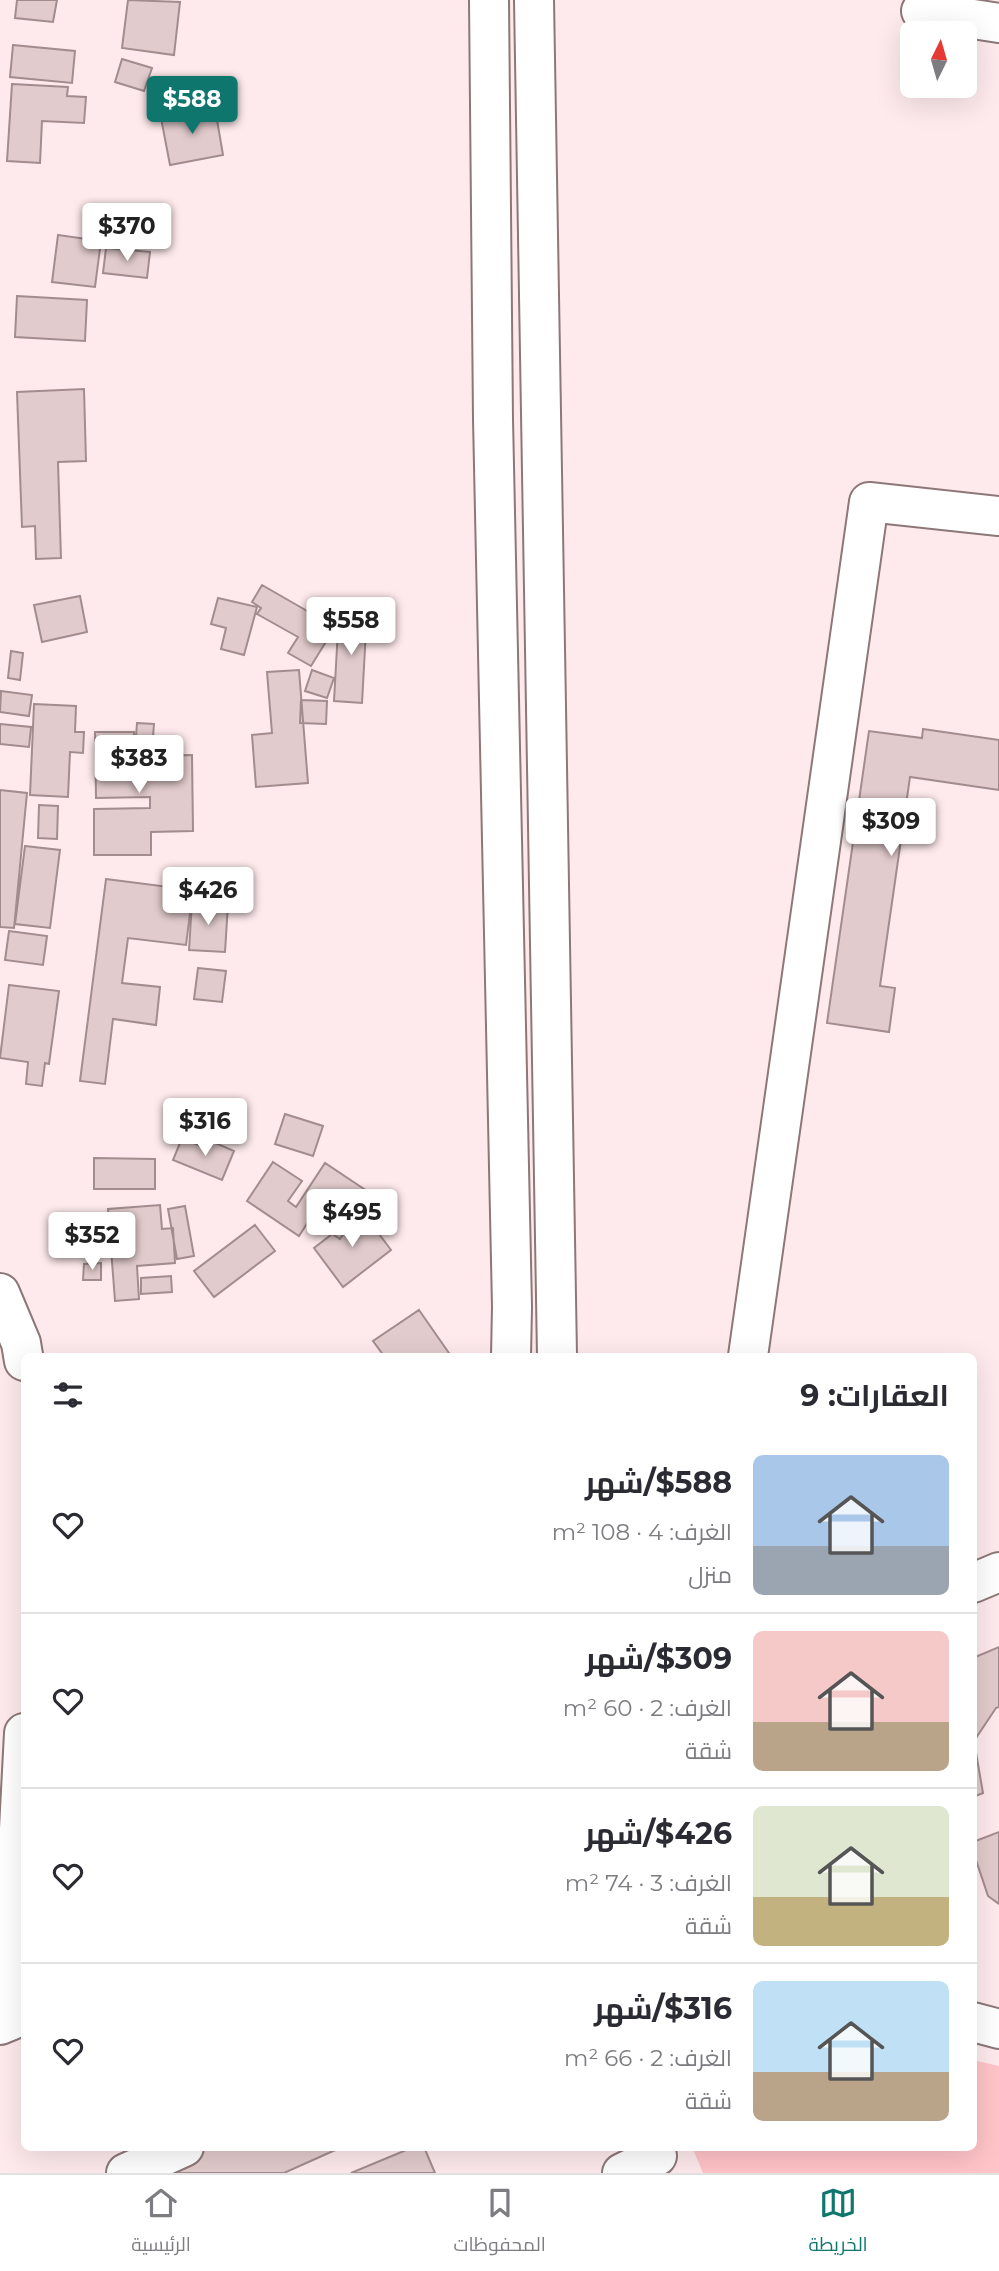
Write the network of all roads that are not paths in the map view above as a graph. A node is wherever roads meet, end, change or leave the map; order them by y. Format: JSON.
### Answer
{"nodes":[{"id":1,"x":489,"y":0,"type":"edge"},
{"id":2,"x":534,"y":0,"type":"edge"},
{"id":3,"x":921,"y":11,"type":"dead end"},
{"id":4,"x":999,"y":23,"type":"edge"},
{"id":5,"x":999,"y":516,"type":"edge"},
{"id":6,"x":0,"y":1293,"type":"edge"},
{"id":7,"x":23,"y":1353,"type":"edge"},
{"id":8,"x":511,"y":1353,"type":"edge"},
{"id":9,"x":557,"y":1353,"type":"edge"},
{"id":10,"x":748,"y":1353,"type":"edge"},
{"id":11,"x":999,"y":1572,"type":"edge"},
{"id":12,"x":977,"y":1581,"type":"edge"},
{"id":13,"x":21,"y":1799,"type":"edge"},
{"id":14,"x":11,"y":2020,"type":"edge"},
{"id":15,"x":977,"y":2023,"type":"edge"},
{"id":16,"x":999,"y":2029,"type":"edge"},
{"id":17,"x":175,"y":2151,"type":"edge"},
{"id":18,"x":658,"y":2159,"type":"edge"},
{"id":19,"x":126,"y":2173,"type":"edge"},
{"id":20,"x":622,"y":2173,"type":"edge"}],
"edges":[{"from":1,"to":8,"type":"main road"},
{"from":2,"to":9,"type":"main road"},
{"from":3,"to":4,"type":"main road"},
{"from":5,"to":10,"type":"main road"},
{"from":6,"to":7,"type":"main road"},
{"from":11,"to":12,"type":"main road"},
{"from":13,"to":14,"type":"main road"},
{"from":15,"to":16,"type":"main road"},
{"from":17,"to":19,"type":"main road"},
{"from":18,"to":20,"type":"main road"}]}
